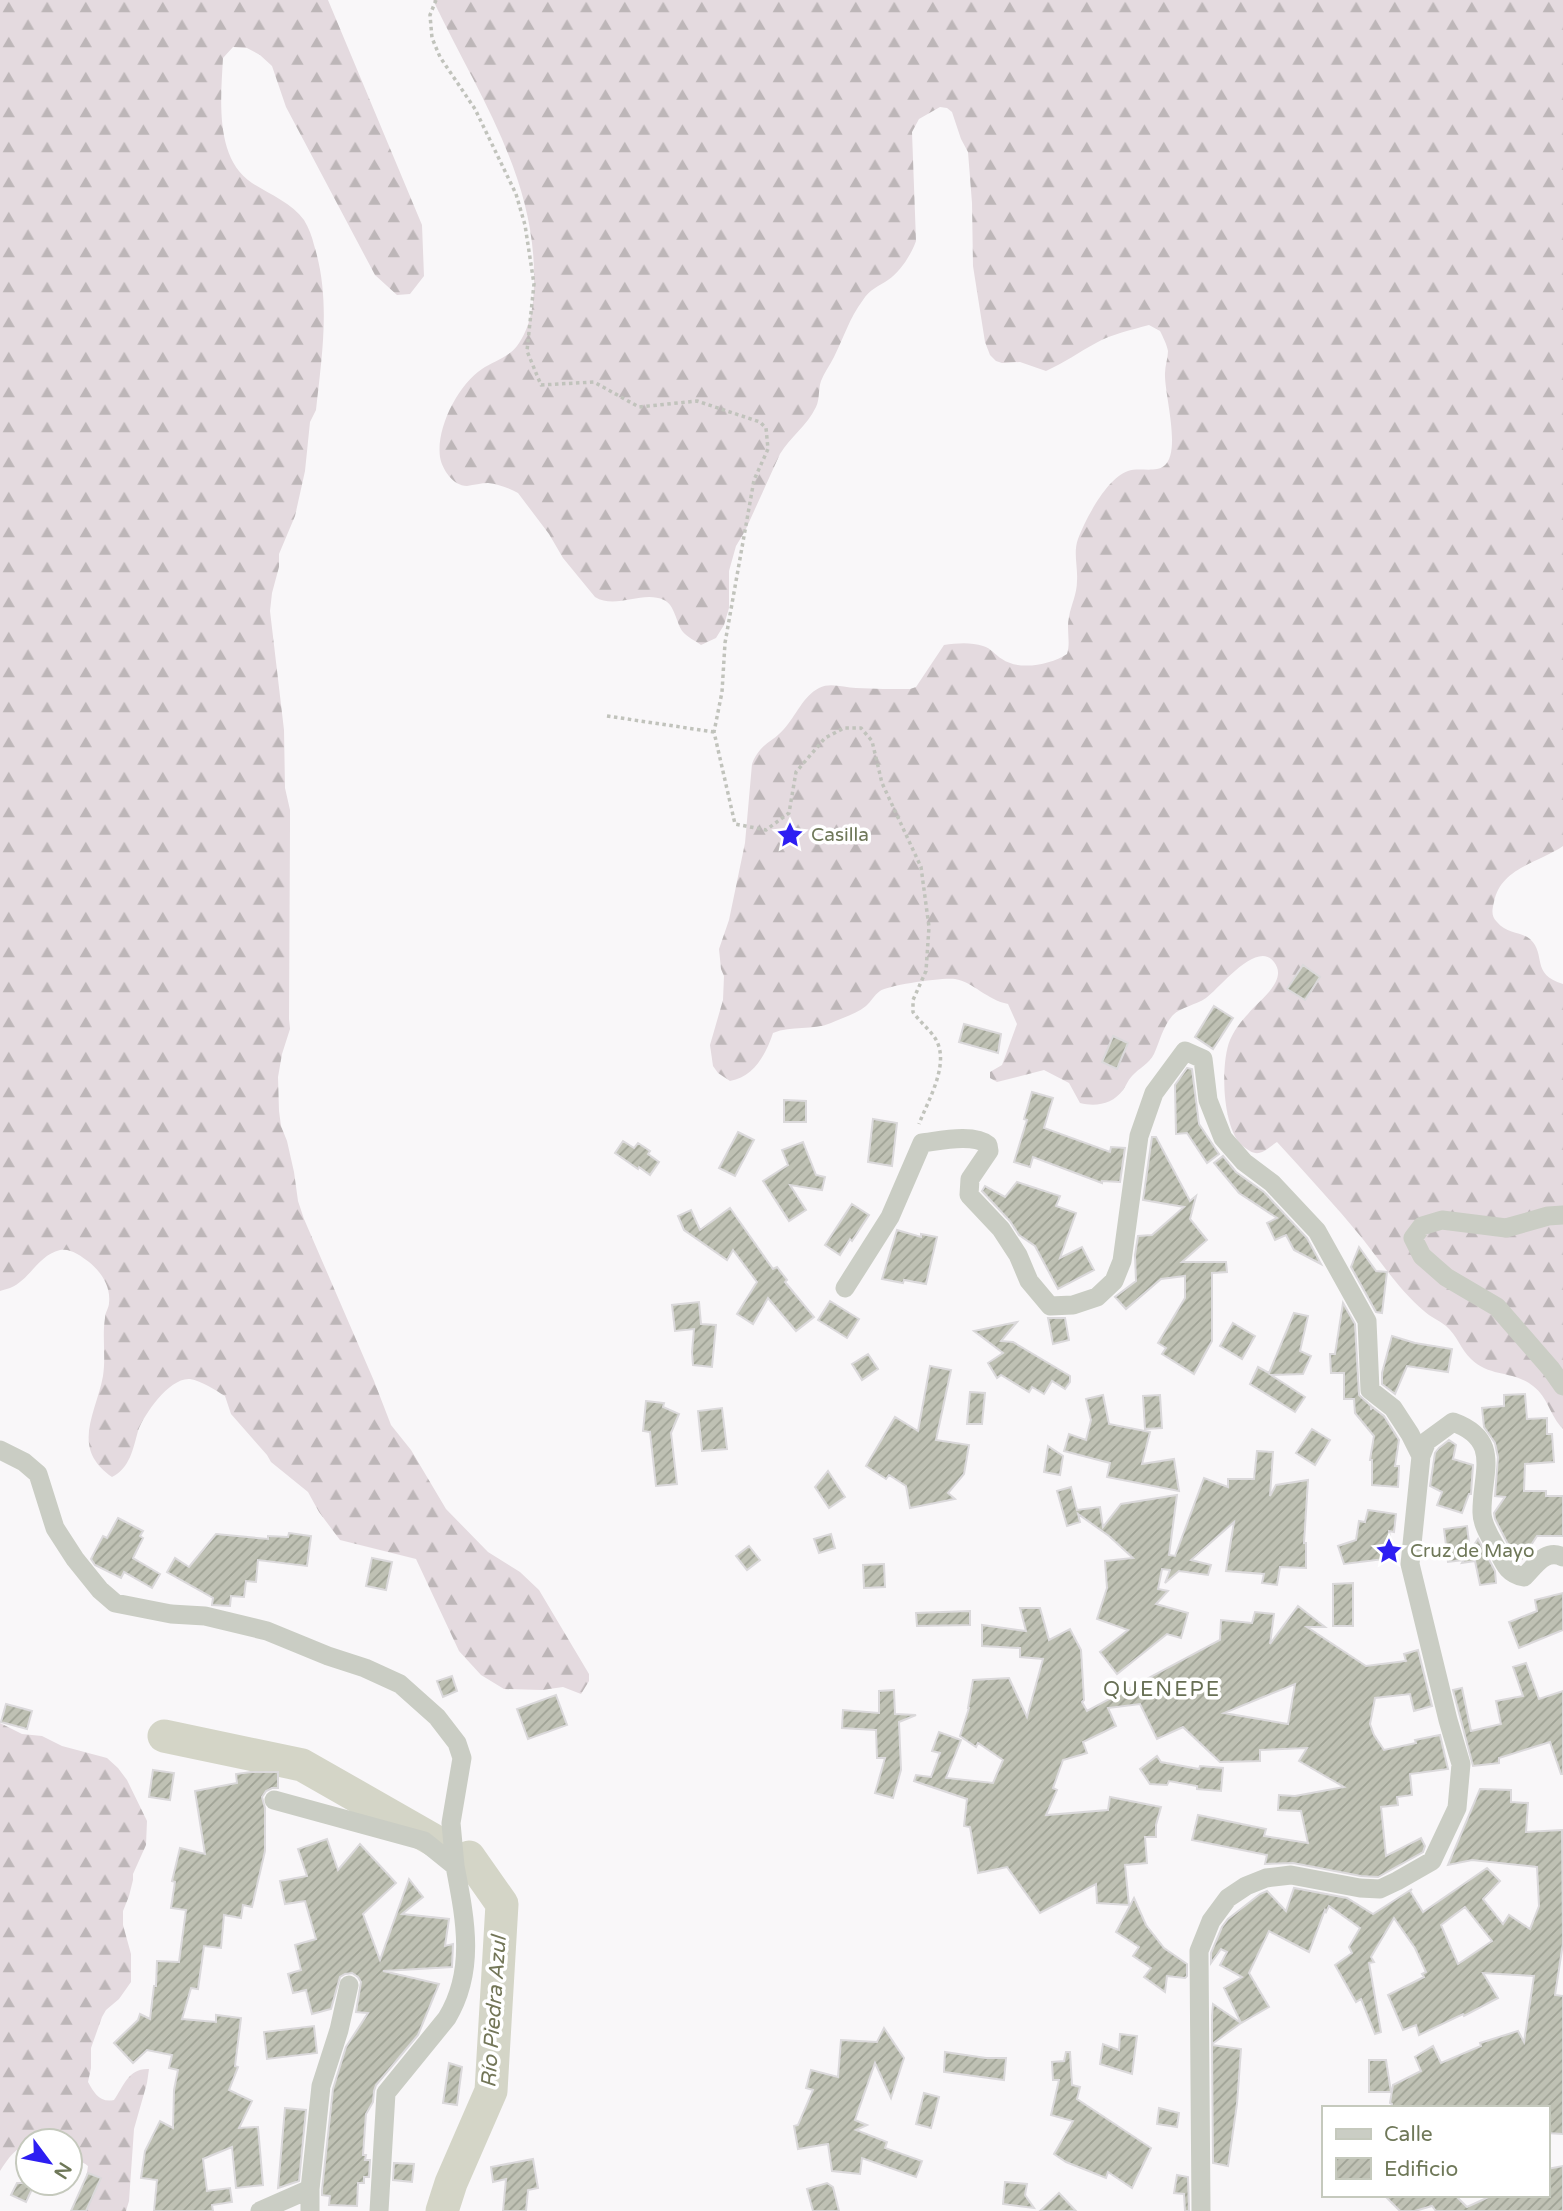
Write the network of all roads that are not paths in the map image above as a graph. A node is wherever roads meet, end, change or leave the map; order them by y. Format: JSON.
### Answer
{"nodes":[{"id":1,"x":1563,"y":1215,"type":"edge"},
{"id":2,"x":845,"y":1288,"type":"dead end"},
{"id":3,"x":1563,"y":1386,"type":"edge"},
{"id":4,"x":0,"y":1450,"type":"edge"},
{"id":5,"x":1421,"y":1456,"type":"junction"},
{"id":6,"x":1563,"y":1557,"type":"edge"},
{"id":7,"x":274,"y":1800,"type":"dead end"},
{"id":8,"x":455,"y":1866,"type":"junction"},
{"id":9,"x":349,"y":1985,"type":"dead end"},
{"id":10,"x":310,"y":2189,"type":"junction"},
{"id":11,"x":260,"y":2211,"type":"edge"},
{"id":12,"x":310,"y":2211,"type":"edge"},
{"id":13,"x":379,"y":2211,"type":"edge"},
{"id":14,"x":1201,"y":2211,"type":"edge"}],
"edges":[{"from":1,"to":3,"type":"street"},
{"from":2,"to":5,"type":"street"},
{"from":4,"to":8,"type":"street"},
{"from":5,"to":6,"type":"street"},
{"from":5,"to":14,"type":"street"},
{"from":7,"to":8,"type":"street"},
{"from":8,"to":13,"type":"street"},
{"from":9,"to":10,"type":"street"},
{"from":10,"to":11,"type":"street"},
{"from":10,"to":12,"type":"street"}]}
